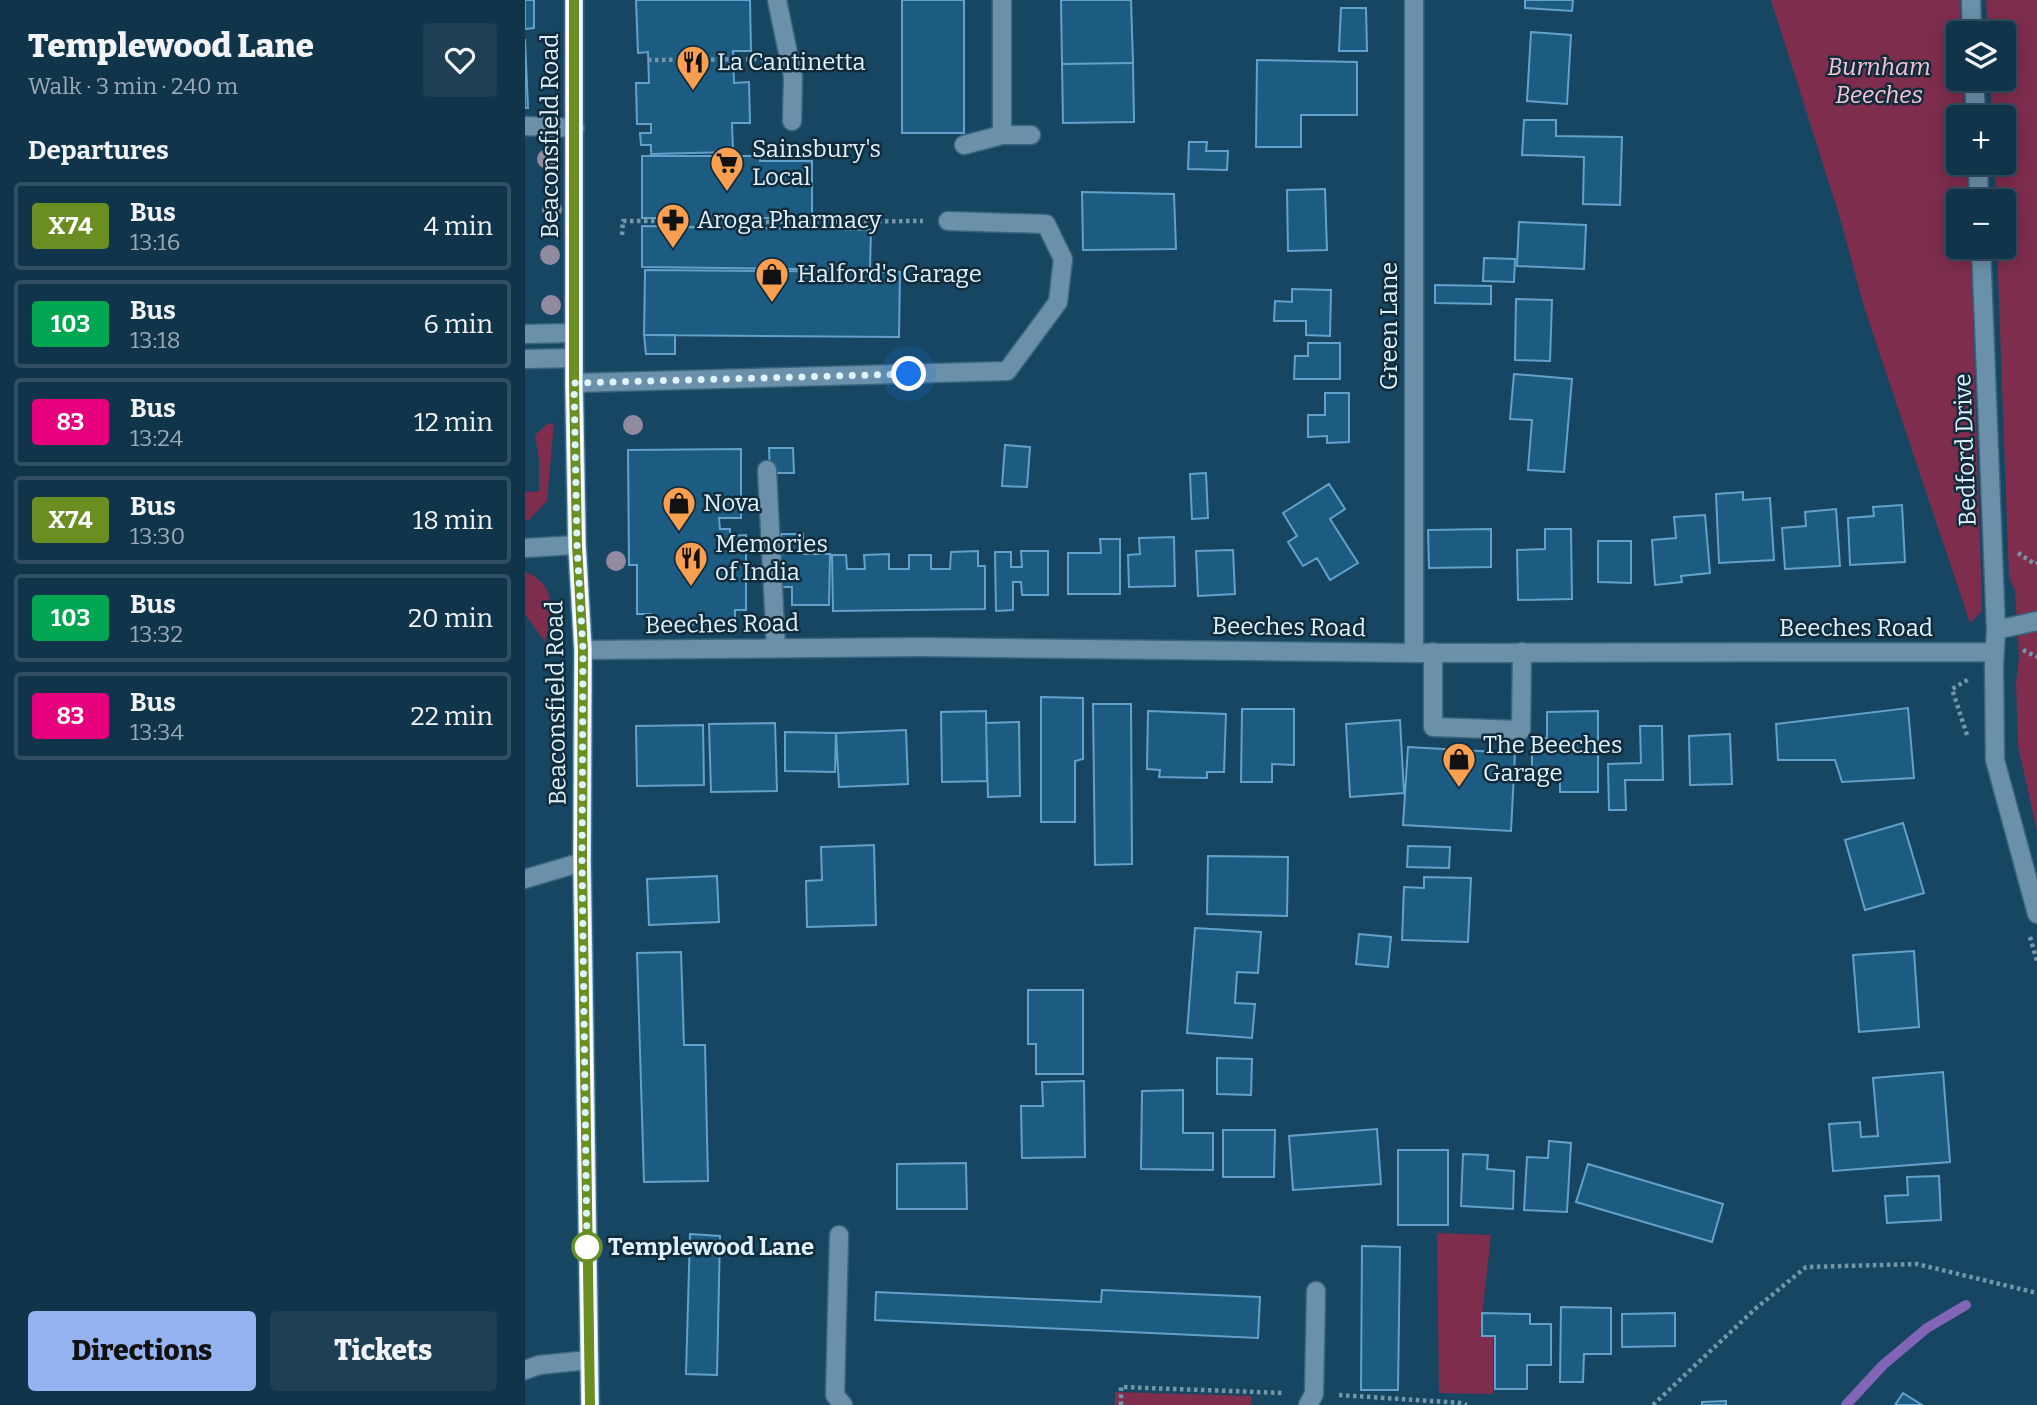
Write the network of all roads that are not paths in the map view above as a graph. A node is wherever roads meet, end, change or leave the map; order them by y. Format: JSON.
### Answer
{"nodes":[{"id":1,"x":574,"y":0,"type":"edge"},
{"id":2,"x":777,"y":0,"type":"edge"},
{"id":3,"x":1002,"y":0,"type":"edge"},
{"id":4,"x":1414,"y":0,"type":"edge"},
{"id":5,"x":1971,"y":0,"type":"edge"},
{"id":6,"x":1972,"y":21,"type":"edge"},
{"id":7,"x":792,"y":121,"type":"dead end"},
{"id":8,"x":525,"y":126,"type":"edge"},
{"id":9,"x":575,"y":128,"type":"junction"},
{"id":10,"x":1002,"y":135,"type":"junction"},
{"id":11,"x":1031,"y":135,"type":"dead end"},
{"id":12,"x":964,"y":145,"type":"dead end"},
{"id":13,"x":948,"y":221,"type":"road end"},
{"id":14,"x":1981,"y":259,"type":"edge"},
{"id":15,"x":574,"y":333,"type":"junction"},
{"id":16,"x":525,"y":334,"type":"edge"},
{"id":17,"x":574,"y":358,"type":"junction"},
{"id":18,"x":525,"y":359,"type":"edge"},
{"id":19,"x":574,"y":383,"type":"junction"},
{"id":20,"x":767,"y":470,"type":"dead end"},
{"id":21,"x":577,"y":545,"type":"junction"},
{"id":22,"x":525,"y":548,"type":"edge"},
{"id":23,"x":2037,"y":621,"type":"edge"},
{"id":24,"x":1996,"y":629,"type":"junction"},
{"id":25,"x":776,"y":648,"type":"junction"},
{"id":26,"x":583,"y":650,"type":"junction"},
{"id":27,"x":1433,"y":652,"type":"junction"},
{"id":28,"x":1522,"y":652,"type":"junction"},
{"id":29,"x":1994,"y":652,"type":"junction"},
{"id":30,"x":1414,"y":653,"type":"junction"},
{"id":31,"x":582,"y":862,"type":"junction"},
{"id":32,"x":525,"y":879,"type":"edge"},
{"id":33,"x":2037,"y":914,"type":"edge"},
{"id":34,"x":839,"y":1235,"type":"dead end"},
{"id":35,"x":1316,"y":1291,"type":"dead end"},
{"id":36,"x":589,"y":1360,"type":"junction"},
{"id":37,"x":525,"y":1370,"type":"edge"},
{"id":38,"x":590,"y":1405,"type":"edge"},
{"id":39,"x":843,"y":1405,"type":"edge"},
{"id":40,"x":1308,"y":1405,"type":"edge"}],
"edges":[{"from":1,"to":9,"type":"main road","name":"Beaconsfield Road"},
{"from":2,"to":7,"type":"street"},
{"from":3,"to":10,"type":"street"},
{"from":4,"to":30,"type":"street","name":"Green Lane"},
{"from":5,"to":6,"type":"street"},
{"from":8,"to":9,"type":"street"},
{"from":9,"to":15,"type":"main road","name":"Beaconsfield Road"},
{"from":10,"to":11,"type":"street"},
{"from":10,"to":12,"type":"street"},
{"from":13,"to":19,"type":"street"},
{"from":14,"to":24,"type":"street","name":"Bedford Drive"},
{"from":15,"to":16,"type":"street"},
{"from":15,"to":17,"type":"main road","name":"Beaconsfield Road"},
{"from":17,"to":18,"type":"street"},
{"from":17,"to":19,"type":"main road","name":"Beaconsfield Road"},
{"from":19,"to":21,"type":"main road","name":"Beaconsfield Road"},
{"from":20,"to":25,"type":"street"},
{"from":21,"to":22,"type":"street"},
{"from":21,"to":26,"type":"main road","name":"Beaconsfield Road"},
{"from":23,"to":24,"type":"street"},
{"from":24,"to":29,"type":"street","name":"Bedford Drive"},
{"from":25,"to":26,"type":"street","name":"Beeches Road"},
{"from":25,"to":30,"type":"street","name":"Beeches Road"},
{"from":26,"to":31,"type":"main road","name":"Beaconsfield Road"},
{"from":27,"to":28,"type":"street","name":"Beeches Road"},
{"from":27,"to":28,"type":"street"},
{"from":27,"to":30,"type":"street","name":"Beeches Road"},
{"from":28,"to":29,"type":"street","name":"Beeches Road"},
{"from":29,"to":33,"type":"street","name":"Bedford Drive"},
{"from":31,"to":32,"type":"street"},
{"from":31,"to":36,"type":"main road","name":"Beaconsfield Road"},
{"from":34,"to":39,"type":"street"},
{"from":35,"to":40,"type":"street"},
{"from":36,"to":37,"type":"street"},
{"from":36,"to":38,"type":"main road","name":"Beaconsfield Road"}]}
